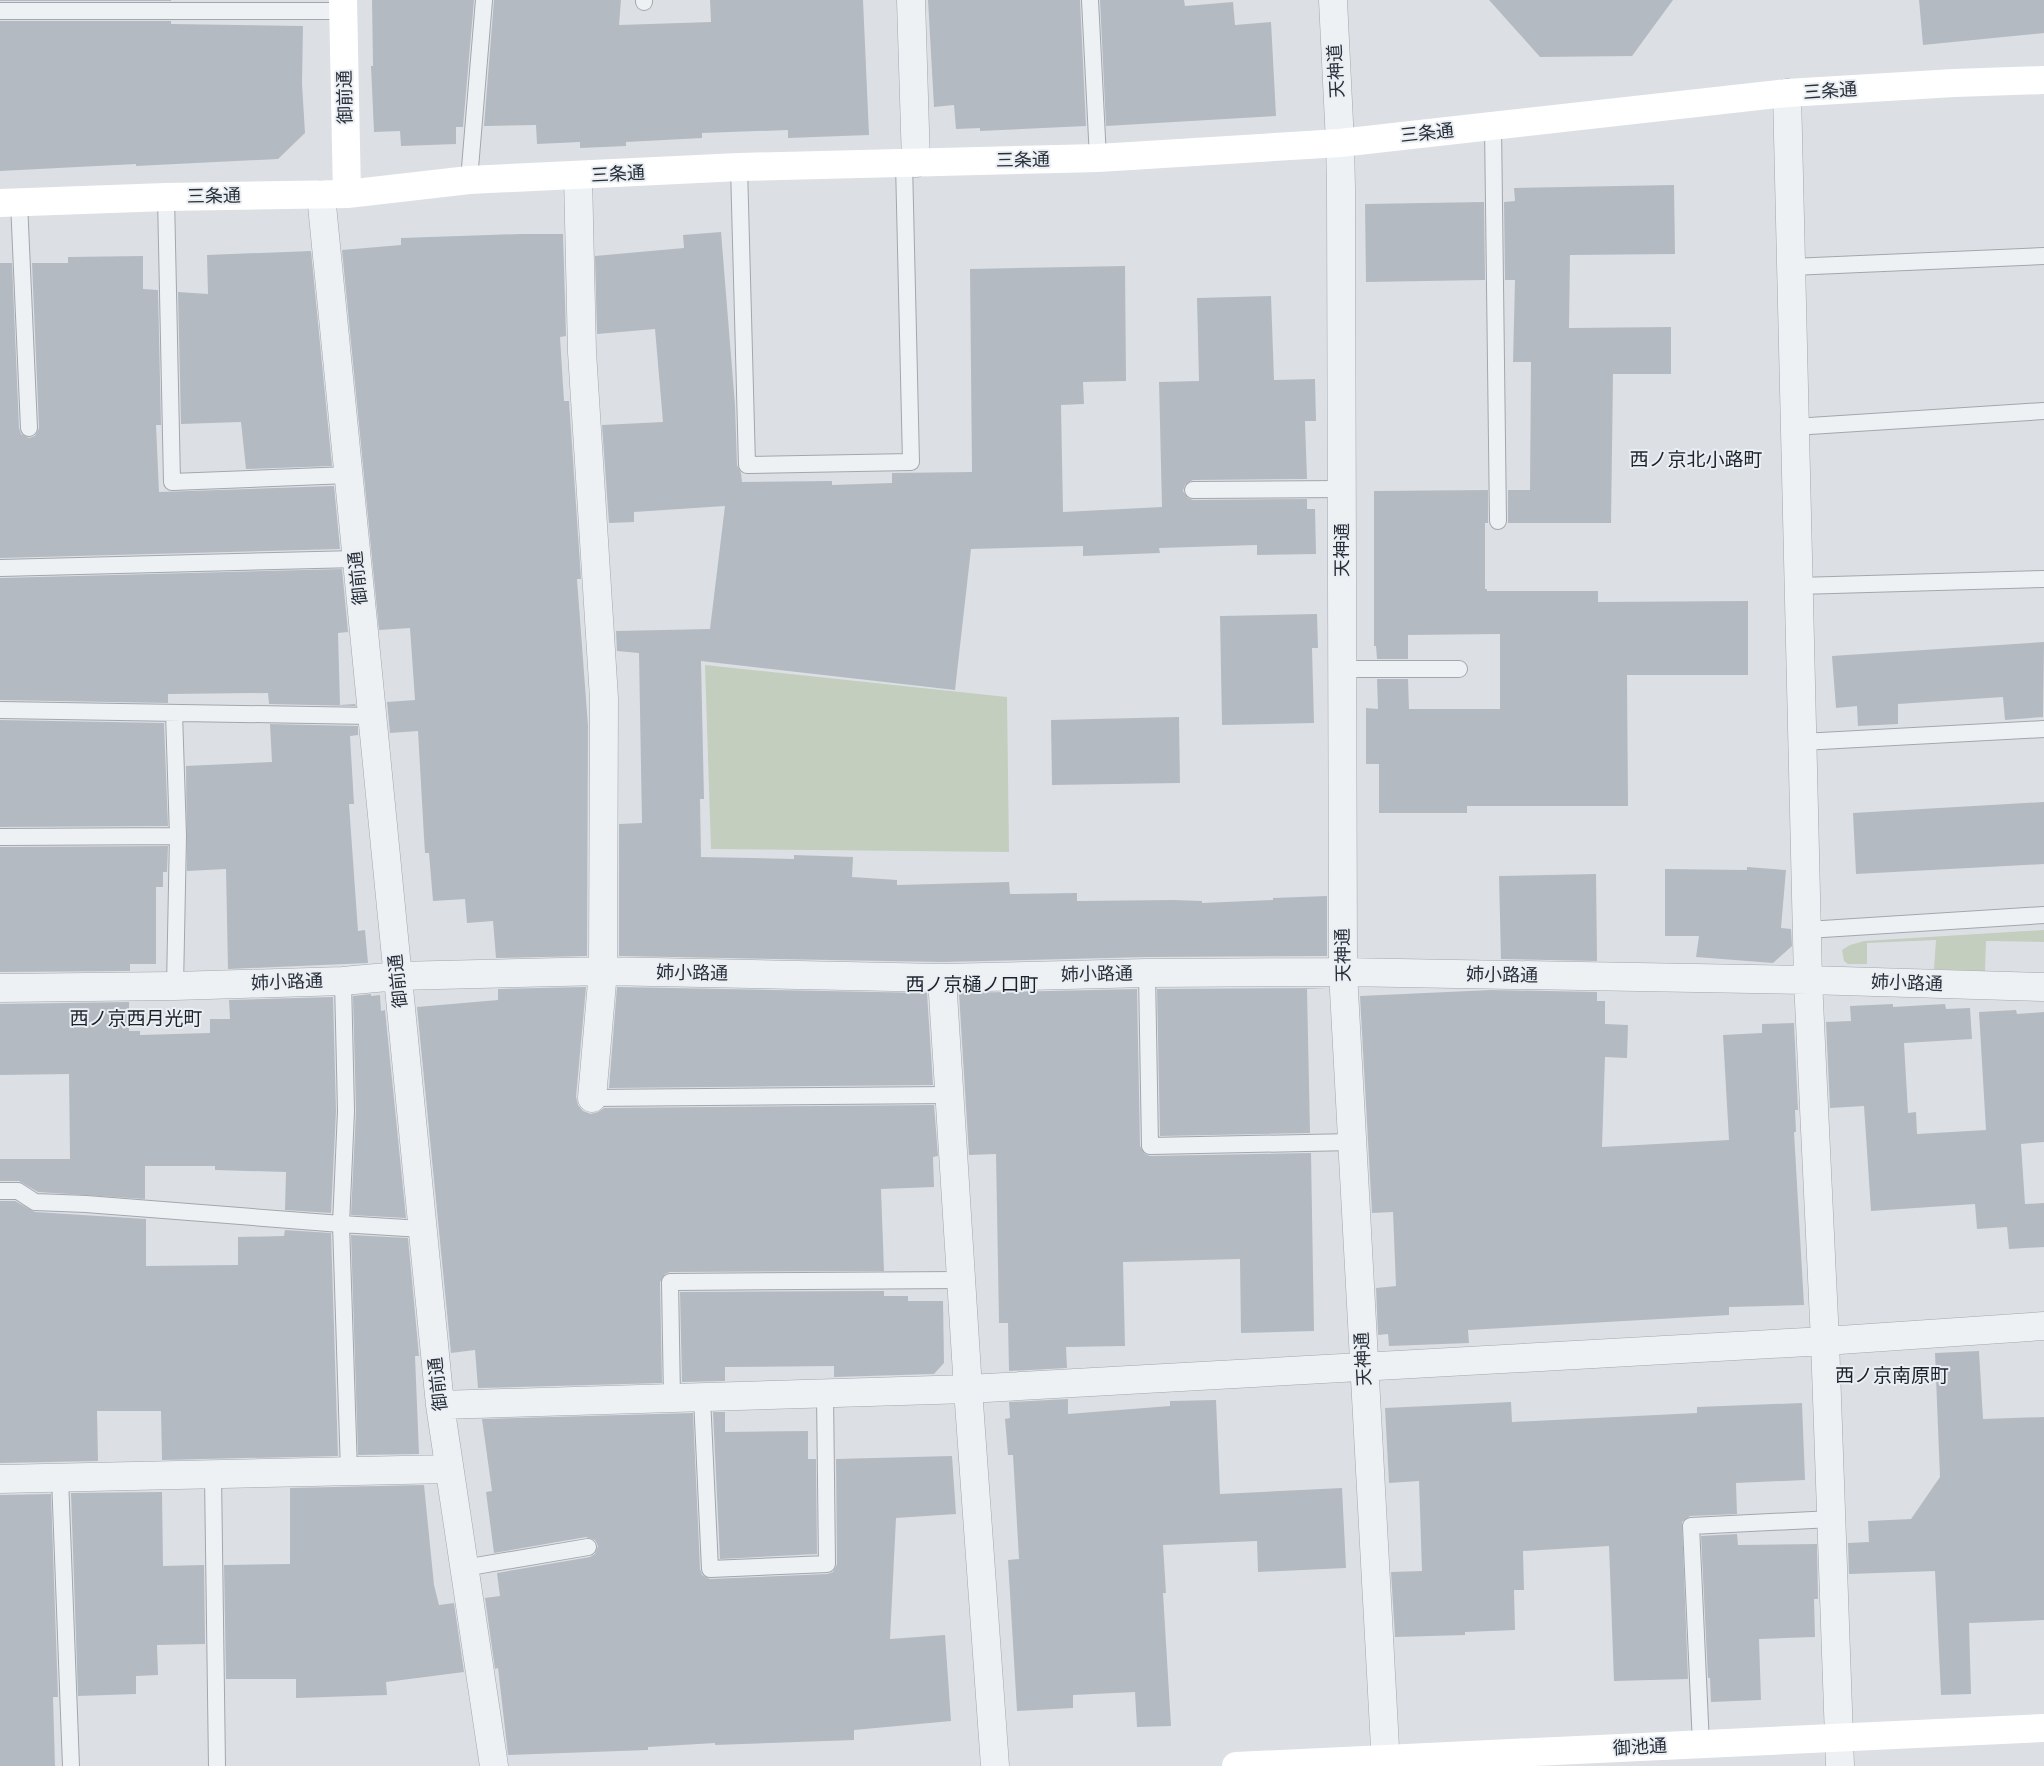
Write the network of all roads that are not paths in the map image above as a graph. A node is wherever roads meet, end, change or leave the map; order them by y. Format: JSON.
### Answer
{"nodes":[{"id":1,"x":484,"y":0,"type":"edge"},
{"id":2,"x":911,"y":0,"type":"edge"},
{"id":3,"x":1090,"y":0,"type":"edge"},
{"id":4,"x":1333,"y":0,"type":"edge"},
{"id":5,"x":343,"y":6,"type":"edge"},
{"id":6,"x":0,"y":11,"type":"edge"},
{"id":7,"x":2044,"y":80,"type":"edge"},
{"id":8,"x":1787,"y":94,"type":"junction"},
{"id":9,"x":1493,"y":126,"type":"junction"},
{"id":10,"x":1340,"y":142,"type":"junction"},
{"id":11,"x":1098,"y":158,"type":"junction"},
{"id":12,"x":910,"y":163,"type":"junction"},
{"id":13,"x":739,"y":168,"type":"junction"},
{"id":14,"x":578,"y":176,"type":"junction"},
{"id":15,"x":469,"y":180,"type":"junction"},
{"id":16,"x":334,"y":194,"type":"junction"},
{"id":17,"x":166,"y":197,"type":"junction"},
{"id":18,"x":10,"y":203,"type":"edge"},
{"id":19,"x":2044,"y":256,"type":"edge"},
{"id":20,"x":1790,"y":267,"type":"junction"},
{"id":21,"x":2044,"y":411,"type":"edge"},
{"id":22,"x":1794,"y":427,"type":"junction"},
{"id":23,"x":29,"y":428,"type":"dead end"},
{"id":24,"x":348,"y":475,"type":"junction"},
{"id":25,"x":1342,"y":489,"type":"junction"},
{"id":26,"x":1193,"y":490,"type":"dead end"},
{"id":27,"x":1498,"y":521,"type":"dead end"},
{"id":28,"x":357,"y":559,"type":"junction"},
{"id":29,"x":0,"y":568,"type":"edge"},
{"id":30,"x":2044,"y":579,"type":"edge"},
{"id":31,"x":1798,"y":586,"type":"junction"},
{"id":32,"x":1459,"y":668,"type":"dead end"},
{"id":33,"x":1342,"y":669,"type":"junction"},
{"id":34,"x":0,"y":710,"type":"edge"},
{"id":35,"x":174,"y":713,"type":"junction"},
{"id":36,"x":372,"y":716,"type":"junction"},
{"id":37,"x":2044,"y":729,"type":"edge"},
{"id":38,"x":1802,"y":742,"type":"junction"},
{"id":39,"x":178,"y":836,"type":"junction"},
{"id":40,"x":0,"y":837,"type":"edge"},
{"id":41,"x":2044,"y":915,"type":"edge"},
{"id":42,"x":1807,"y":930,"type":"junction"},
{"id":43,"x":603,"y":971,"type":"junction"},
{"id":44,"x":1343,"y":972,"type":"junction"},
{"id":45,"x":1147,"y":973,"type":"junction"},
{"id":46,"x":398,"y":976,"type":"junction"},
{"id":47,"x":942,"y":978,"type":"junction"},
{"id":48,"x":1808,"y":980,"type":"junction"},
{"id":49,"x":343,"y":981,"type":"junction"},
{"id":50,"x":175,"y":986,"type":"junction"},
{"id":51,"x":2044,"y":987,"type":"edge"},
{"id":52,"x":0,"y":988,"type":"edge"},
{"id":53,"x":950,"y":1095,"type":"junction"},
{"id":54,"x":592,"y":1098,"type":"joint"},
{"id":55,"x":1353,"y":1142,"type":"junction"},
{"id":56,"x":0,"y":1191,"type":"edge"},
{"id":57,"x":342,"y":1224,"type":"junction"},
{"id":58,"x":422,"y":1229,"type":"junction"},
{"id":59,"x":961,"y":1280,"type":"junction"},
{"id":60,"x":2044,"y":1326,"type":"edge"},
{"id":61,"x":1825,"y":1342,"type":"junction"},
{"id":62,"x":1364,"y":1366,"type":"junction"},
{"id":63,"x":968,"y":1388,"type":"junction"},
{"id":64,"x":825,"y":1393,"type":"junction"},
{"id":65,"x":672,"y":1398,"type":"junction"},
{"id":66,"x":702,"y":1398,"type":"junction"},
{"id":67,"x":440,"y":1405,"type":"junction"},
{"id":68,"x":448,"y":1469,"type":"junction"},
{"id":69,"x":349,"y":1471,"type":"junction"},
{"id":70,"x":213,"y":1475,"type":"junction"},
{"id":71,"x":60,"y":1478,"type":"junction"},
{"id":72,"x":0,"y":1479,"type":"edge"},
{"id":73,"x":1832,"y":1519,"type":"junction"},
{"id":74,"x":588,"y":1547,"type":"dead end"},
{"id":75,"x":464,"y":1568,"type":"junction"},
{"id":76,"x":2044,"y":1728,"type":"edge"},
{"id":77,"x":1839,"y":1738,"type":"junction"},
{"id":78,"x":1700,"y":1745,"type":"junction"},
{"id":79,"x":1386,"y":1762,"type":"edge"},
{"id":80,"x":71,"y":1766,"type":"edge"},
{"id":81,"x":217,"y":1766,"type":"edge"},
{"id":82,"x":494,"y":1766,"type":"edge"},
{"id":83,"x":995,"y":1766,"type":"edge"},
{"id":84,"x":1236,"y":1766,"type":"edge"},
{"id":85,"x":1840,"y":1766,"type":"edge"}],
"edges":[{"from":1,"to":15,"type":"lane"},
{"from":2,"to":12,"type":"street"},
{"from":3,"to":11,"type":"lane"},
{"from":4,"to":10,"type":"street","name":"天神道"},
{"from":5,"to":6,"type":"lane"},
{"from":5,"to":16,"type":"main road","name":"御前通"},
{"from":7,"to":8,"type":"main road","name":"三条通"},
{"from":8,"to":9,"type":"main road","name":"三条通"},
{"from":8,"to":20,"type":"street"},
{"from":9,"to":10,"type":"main road","name":"三条通"},
{"from":9,"to":27,"type":"lane"},
{"from":10,"to":11,"type":"main road","name":"三条通"},
{"from":10,"to":25,"type":"street","name":"天神通"},
{"from":11,"to":12,"type":"main road","name":"三条通"},
{"from":12,"to":13,"type":"main road","name":"三条通"},
{"from":12,"to":13,"type":"lane"},
{"from":13,"to":14,"type":"main road","name":"三条通"},
{"from":14,"to":15,"type":"main road","name":"三条通"},
{"from":14,"to":43,"type":"street"},
{"from":15,"to":16,"type":"main road","name":"三条通"},
{"from":16,"to":17,"type":"main road","name":"三条通"},
{"from":16,"to":24,"type":"street","name":"御前通"},
{"from":17,"to":18,"type":"main road","name":"三条通"},
{"from":17,"to":24,"type":"lane"},
{"from":18,"to":23,"type":"lane"},
{"from":19,"to":20,"type":"lane"},
{"from":20,"to":22,"type":"street"},
{"from":21,"to":22,"type":"lane"},
{"from":22,"to":31,"type":"street"},
{"from":24,"to":28,"type":"street","name":"御前通"},
{"from":25,"to":26,"type":"lane"},
{"from":25,"to":33,"type":"street","name":"天神通"},
{"from":28,"to":29,"type":"lane"},
{"from":28,"to":36,"type":"street","name":"御前通"},
{"from":30,"to":31,"type":"lane"},
{"from":31,"to":38,"type":"street"},
{"from":32,"to":33,"type":"lane"},
{"from":33,"to":44,"type":"street","name":"天神通"},
{"from":34,"to":35,"type":"lane"},
{"from":35,"to":36,"type":"lane"},
{"from":35,"to":39,"type":"lane"},
{"from":36,"to":46,"type":"street","name":"御前通"},
{"from":37,"to":38,"type":"lane"},
{"from":38,"to":42,"type":"street"},
{"from":39,"to":40,"type":"lane"},
{"from":39,"to":50,"type":"lane"},
{"from":41,"to":42,"type":"lane"},
{"from":42,"to":48,"type":"street"},
{"from":43,"to":46,"type":"street","name":"姉小路通"},
{"from":43,"to":47,"type":"street","name":"姉小路通"},
{"from":43,"to":54,"type":"street"},
{"from":44,"to":45,"type":"street","name":"姉小路通"},
{"from":44,"to":48,"type":"street","name":"姉小路通"},
{"from":44,"to":55,"type":"street","name":"天神通"},
{"from":45,"to":47,"type":"street","name":"姉小路通"},
{"from":45,"to":55,"type":"lane"},
{"from":46,"to":49,"type":"street","name":"姉小路通"},
{"from":46,"to":58,"type":"street","name":"御前通"},
{"from":47,"to":53,"type":"street"},
{"from":48,"to":51,"type":"street","name":"姉小路通"},
{"from":48,"to":61,"type":"street"},
{"from":49,"to":50,"type":"street","name":"姉小路通"},
{"from":49,"to":57,"type":"lane"},
{"from":50,"to":52,"type":"street","name":"姉小路通"},
{"from":53,"to":54,"type":"lane"},
{"from":53,"to":59,"type":"street"},
{"from":55,"to":62,"type":"street","name":"天神通"},
{"from":56,"to":57,"type":"lane"},
{"from":57,"to":58,"type":"lane"},
{"from":57,"to":69,"type":"lane"},
{"from":58,"to":67,"type":"street","name":"御前通"},
{"from":59,"to":63,"type":"street"},
{"from":59,"to":65,"type":"lane"},
{"from":60,"to":61,"type":"street"},
{"from":61,"to":62,"type":"street"},
{"from":61,"to":73,"type":"street"},
{"from":62,"to":63,"type":"street"},
{"from":62,"to":79,"type":"street","name":"天神通"},
{"from":63,"to":64,"type":"street"},
{"from":63,"to":83,"type":"street"},
{"from":64,"to":66,"type":"street"},
{"from":64,"to":66,"type":"lane"},
{"from":65,"to":66,"type":"street"},
{"from":65,"to":67,"type":"street"},
{"from":67,"to":68,"type":"street","name":"御前通"},
{"from":68,"to":69,"type":"street"},
{"from":68,"to":75,"type":"street","name":"御前通"},
{"from":69,"to":70,"type":"street"},
{"from":70,"to":71,"type":"street"},
{"from":70,"to":81,"type":"lane"},
{"from":71,"to":72,"type":"street"},
{"from":71,"to":80,"type":"lane"},
{"from":73,"to":77,"type":"street"},
{"from":73,"to":78,"type":"lane"},
{"from":74,"to":75,"type":"lane"},
{"from":75,"to":82,"type":"street","name":"御前通"},
{"from":76,"to":77,"type":"main road","name":"御池通"},
{"from":77,"to":78,"type":"main road","name":"御池通"},
{"from":77,"to":85,"type":"street"},
{"from":78,"to":79,"type":"main road","name":"御池通"},
{"from":79,"to":84,"type":"main road","name":"御池通"}]}
